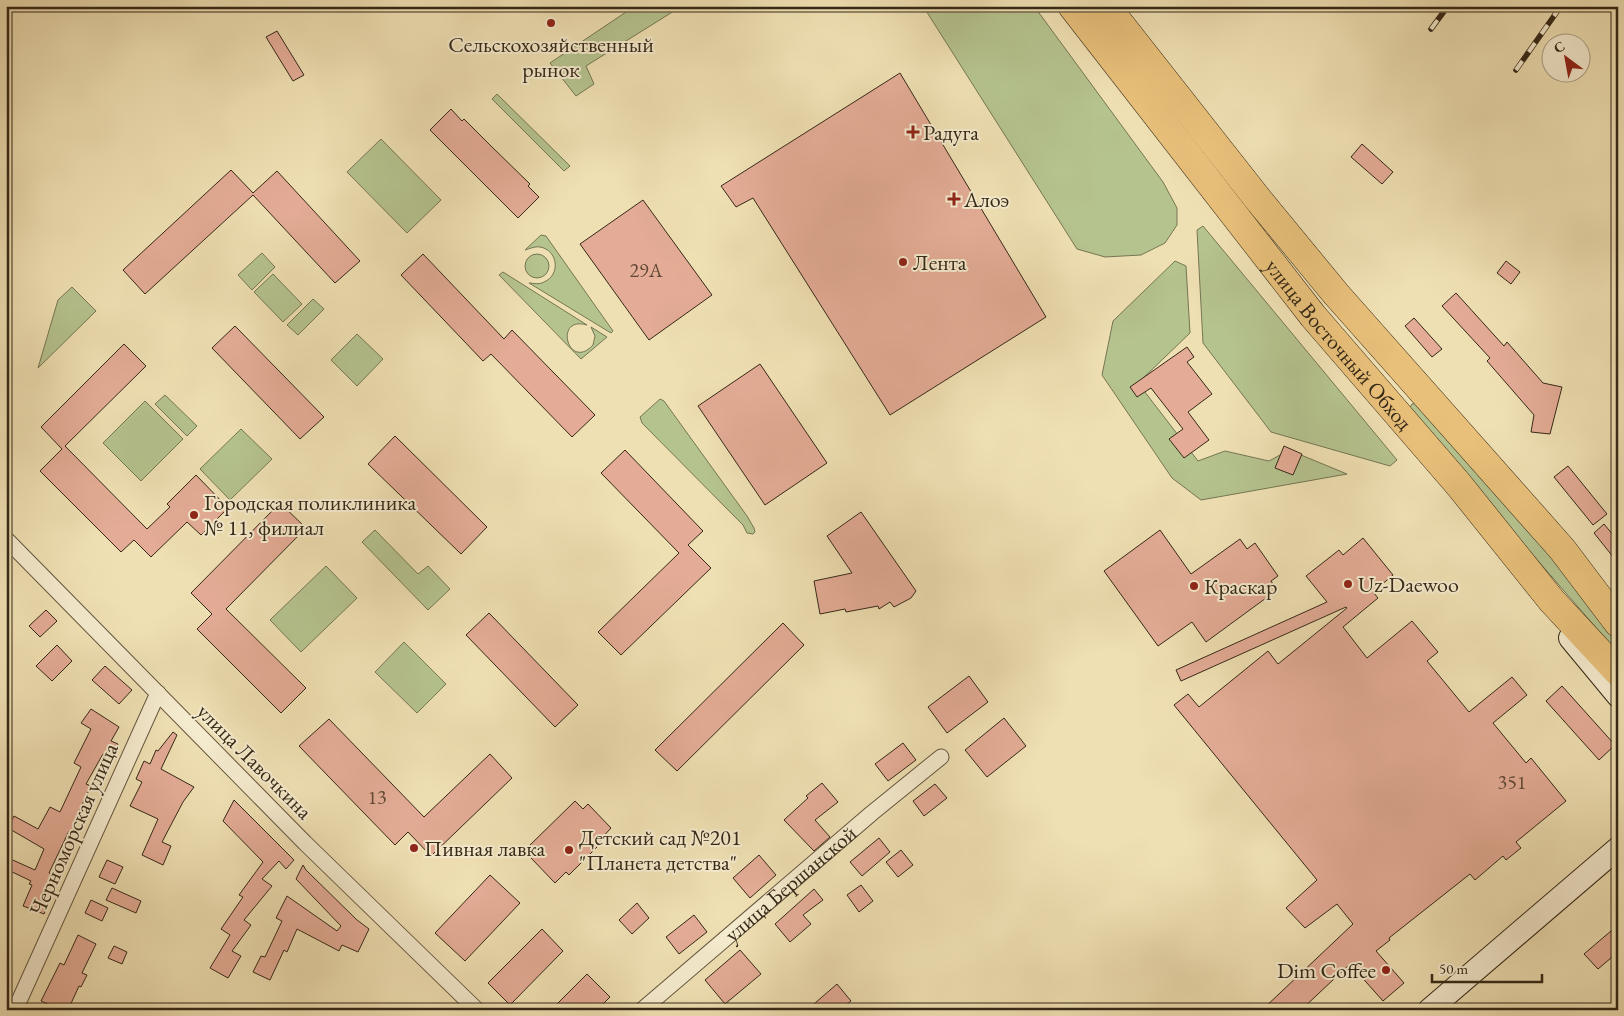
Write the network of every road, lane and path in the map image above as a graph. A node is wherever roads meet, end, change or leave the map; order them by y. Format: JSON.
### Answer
{"nodes":[{"id":1,"x":1072,"y":6,"type":"edge"},
{"id":2,"x":1106,"y":6,"type":"edge"},
{"id":3,"x":6,"y":539,"type":"edge"},
{"id":4,"x":1552,"y":601,"type":"junction"},
{"id":5,"x":1618,"y":623,"type":"edge"},
{"id":6,"x":1618,"y":672,"type":"edge"},
{"id":7,"x":158,"y":693,"type":"junction"},
{"id":8,"x":1618,"y":696,"type":"edge"},
{"id":9,"x":941,"y":758,"type":"dead end"},
{"id":10,"x":1618,"y":848,"type":"edge"},
{"id":11,"x":15,"y":1010,"type":"edge"},
{"id":12,"x":477,"y":1010,"type":"edge"},
{"id":13,"x":642,"y":1010,"type":"edge"},
{"id":14,"x":1429,"y":1010,"type":"edge"}],
"edges":[{"from":1,"to":4,"type":"highway","name":"улица Восточный Обход"},
{"from":2,"to":5,"type":"highway","name":"улица Восточный Обход"},
{"from":3,"to":7,"type":"street","name":"улица Лавочкина"},
{"from":4,"to":6,"type":"highway","name":"улица Восточный Обход"},
{"from":4,"to":8,"type":"street"},
{"from":7,"to":11,"type":"street","name":"Черноморская улица"},
{"from":7,"to":12,"type":"street","name":"улица Лавочкина"},
{"from":9,"to":13,"type":"street","name":"улица Бершанской"},
{"from":10,"to":14,"type":"street"}]}
